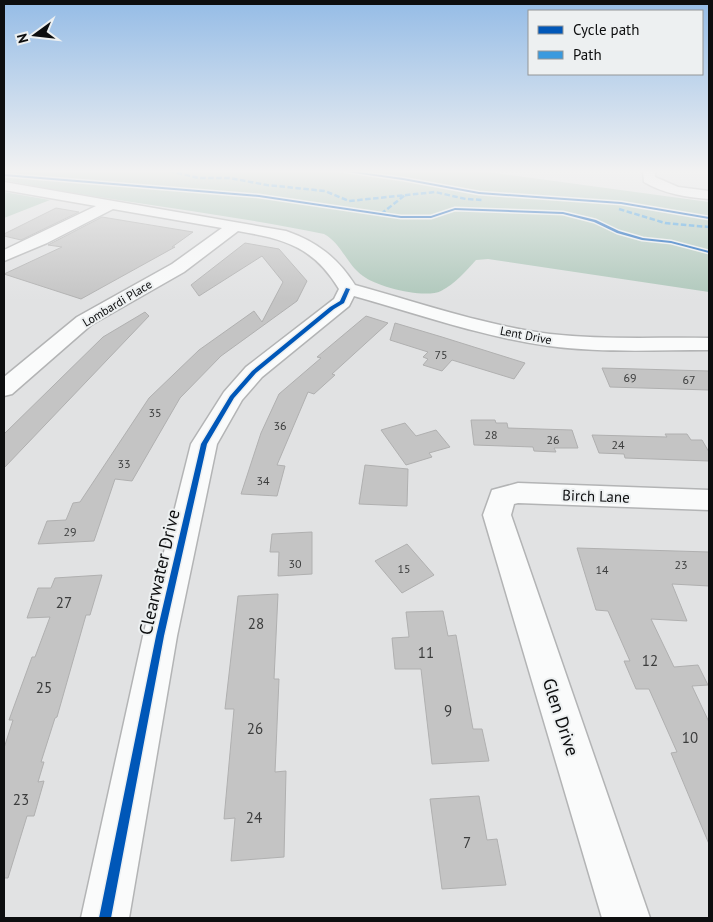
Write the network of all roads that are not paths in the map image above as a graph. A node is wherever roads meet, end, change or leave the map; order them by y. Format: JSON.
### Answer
{"nodes":[{"id":1,"x":91,"y":214,"type":"edge"},
{"id":2,"x":168,"y":214,"type":"edge"},
{"id":3,"x":235,"y":226,"type":"junction"},
{"id":4,"x":4,"y":256,"type":"edge"},
{"id":5,"x":348,"y":289,"type":"junction"},
{"id":6,"x":709,"y":344,"type":"edge"},
{"id":7,"x":6,"y":384,"type":"edge"},
{"id":8,"x":709,"y":500,"type":"edge"},
{"id":9,"x":497,"y":515,"type":"joint"},
{"id":10,"x":105,"y":918,"type":"edge"},
{"id":11,"x":626,"y":918,"type":"edge"}],
"edges":[{"from":1,"to":4,"type":"street"},
{"from":2,"to":3,"type":"street"},
{"from":3,"to":5,"type":"street"},
{"from":3,"to":7,"type":"street","name":"Lombardi Place"},
{"from":5,"to":6,"type":"street","name":"Lent Drive"},
{"from":5,"to":10,"type":"street","name":"Clearwater Drive"},
{"from":8,"to":9,"type":"street","name":"Birch Lane"},
{"from":9,"to":11,"type":"street","name":"Glen Drive"}]}
